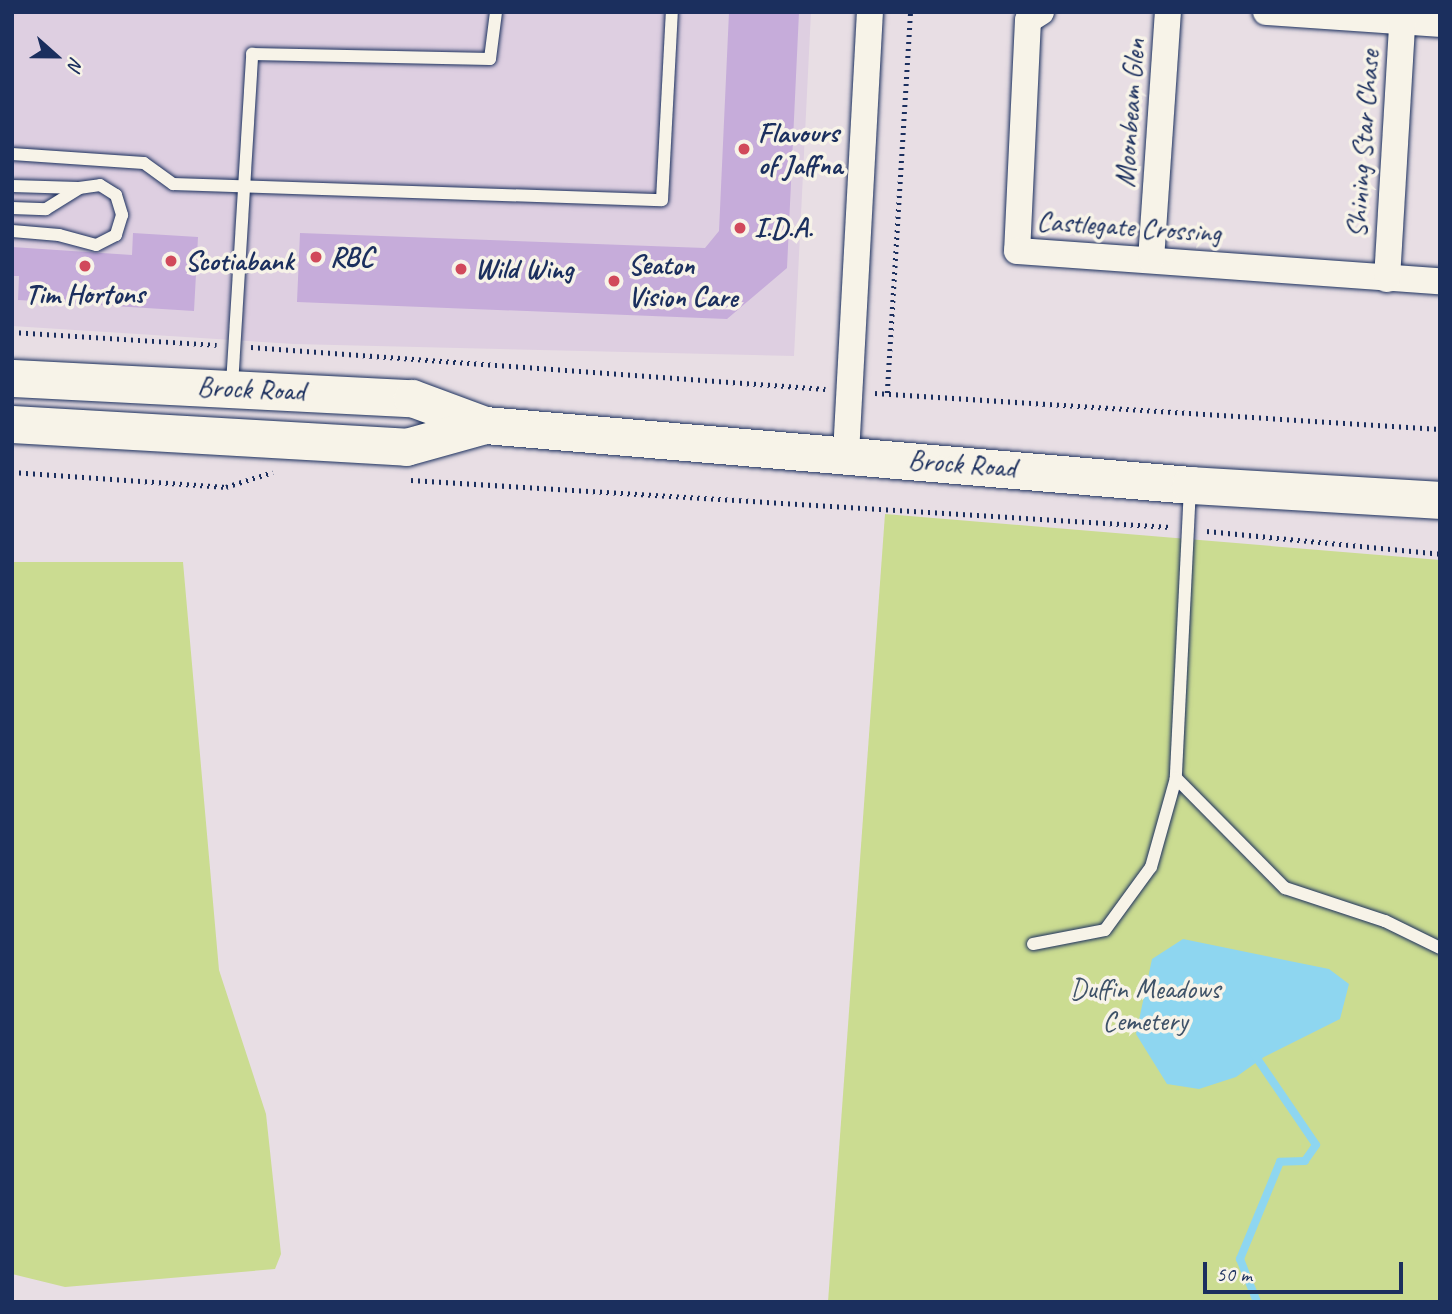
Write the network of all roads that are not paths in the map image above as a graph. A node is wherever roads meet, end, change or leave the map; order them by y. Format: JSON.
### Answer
{"nodes":[{"id":1,"x":496,"y":12,"type":"edge"},
{"id":2,"x":672,"y":12,"type":"edge"},
{"id":3,"x":870,"y":12,"type":"edge"},
{"id":4,"x":1041,"y":12,"type":"edge"},
{"id":5,"x":1168,"y":12,"type":"edge"},
{"id":6,"x":1266,"y":12,"type":"edge"},
{"id":7,"x":1403,"y":17,"type":"edge"},
{"id":8,"x":1440,"y":24,"type":"edge"},
{"id":9,"x":12,"y":154,"type":"edge"},
{"id":10,"x":12,"y":186,"type":"edge"},
{"id":11,"x":79,"y":188,"type":"junction"},
{"id":12,"x":242,"y":188,"type":"junction"},
{"id":13,"x":12,"y":208,"type":"edge"},
{"id":14,"x":12,"y":231,"type":"edge"},
{"id":15,"x":1151,"y":260,"type":"junction"},
{"id":16,"x":1387,"y":279,"type":"junction"},
{"id":17,"x":1440,"y":281,"type":"edge"},
{"id":18,"x":12,"y":378,"type":"edge"},
{"id":19,"x":232,"y":388,"type":"junction"},
{"id":20,"x":12,"y":424,"type":"edge"},
{"id":21,"x":485,"y":425,"type":"junction"},
{"id":22,"x":846,"y":454,"type":"junction"},
{"id":23,"x":1190,"y":485,"type":"junction"},
{"id":24,"x":1440,"y":500,"type":"edge"},
{"id":25,"x":1177,"y":778,"type":"junction"},
{"id":26,"x":1033,"y":944,"type":"dead end"},
{"id":27,"x":1440,"y":948,"type":"edge"}],
"edges":[{"from":1,"to":12,"type":"lane"},
{"from":2,"to":12,"type":"lane"},
{"from":3,"to":22,"type":"street"},
{"from":4,"to":15,"type":"street","name":"Castlegate Crossing"},
{"from":5,"to":15,"type":"street","name":"Moonbeam Glen"},
{"from":6,"to":7,"type":"street"},
{"from":7,"to":8,"type":"street"},
{"from":7,"to":16,"type":"street","name":"Shining Star Chase"},
{"from":9,"to":12,"type":"lane"},
{"from":10,"to":11,"type":"lane"},
{"from":11,"to":13,"type":"lane"},
{"from":11,"to":14,"type":"lane"},
{"from":12,"to":19,"type":"lane"},
{"from":15,"to":16,"type":"street","name":"Castlegate Crossing"},
{"from":16,"to":17,"type":"street","name":"Castlegate Crossing"},
{"from":18,"to":19,"type":"main road","name":"Brock Road"},
{"from":19,"to":21,"type":"main road","name":"Brock Road"},
{"from":20,"to":21,"type":"main road","name":"Brock Road"},
{"from":21,"to":22,"type":"main road","name":"Brock Road"},
{"from":22,"to":23,"type":"main road","name":"Brock Road"},
{"from":23,"to":24,"type":"main road","name":"Brock Road"},
{"from":23,"to":25,"type":"lane"},
{"from":25,"to":26,"type":"lane"},
{"from":25,"to":27,"type":"lane"}]}
